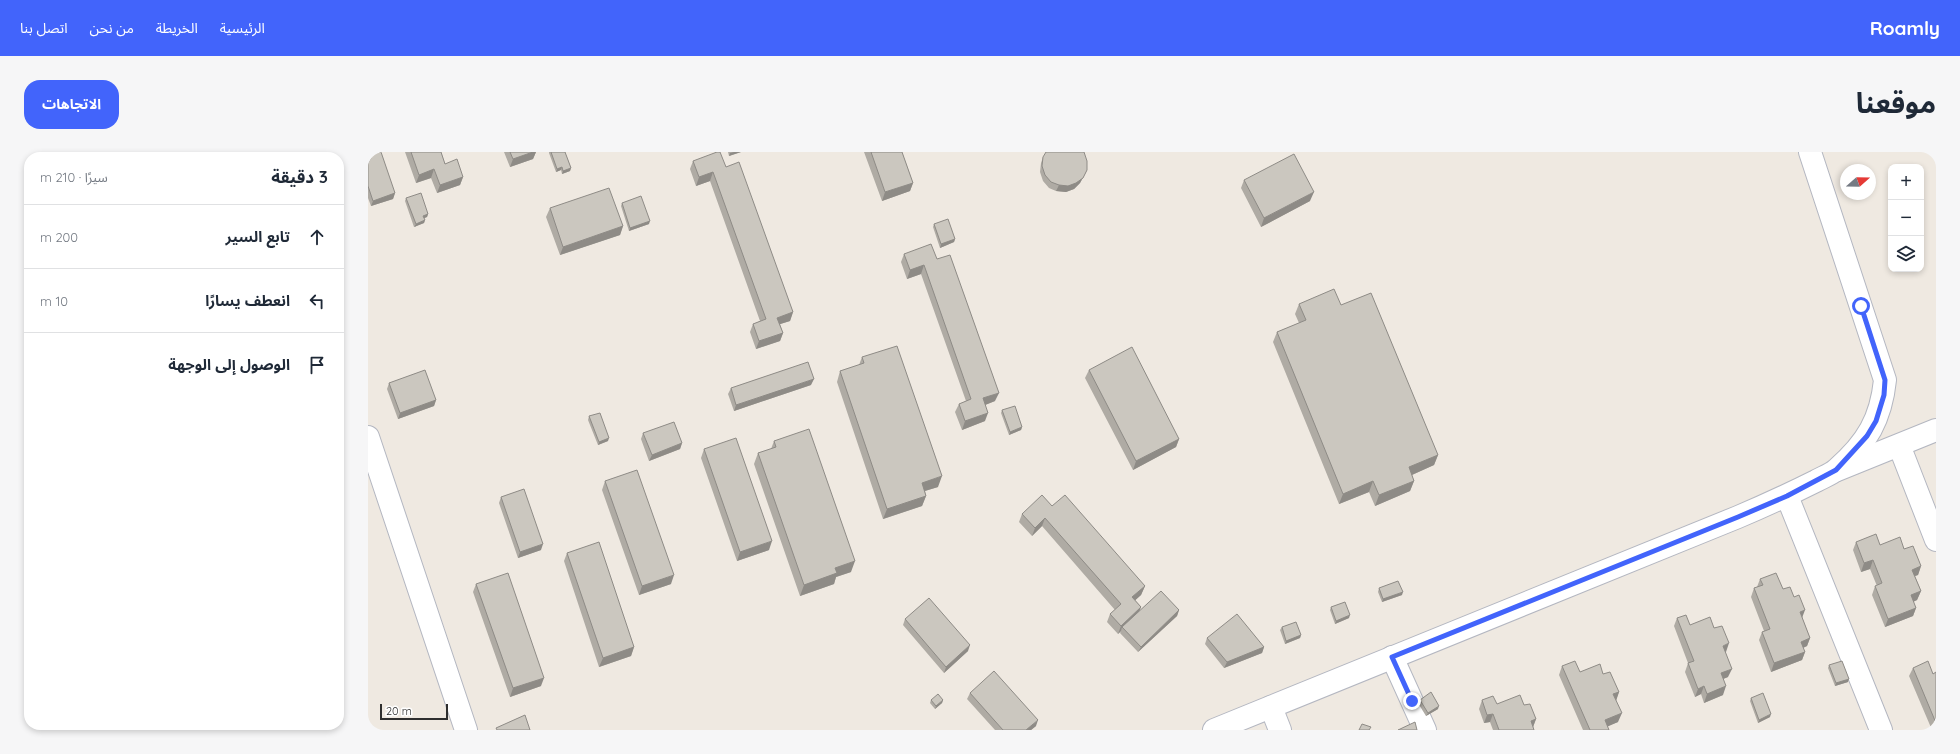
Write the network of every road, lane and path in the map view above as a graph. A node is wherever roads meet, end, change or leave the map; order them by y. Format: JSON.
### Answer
{"nodes":[{"id":1,"x":1810,"y":152,"type":"edge"},
{"id":2,"x":1936,"y":430,"type":"edge"},
{"id":3,"x":368,"y":437,"type":"edge"},
{"id":4,"x":1899,"y":445,"type":"junction"},
{"id":5,"x":1836,"y":470,"type":"junction"},
{"id":6,"x":1787,"y":496,"type":"junction"},
{"id":7,"x":1936,"y":540,"type":"edge"},
{"id":8,"x":1392,"y":657,"type":"junction"},
{"id":9,"x":1272,"y":707,"type":"junction"},
{"id":10,"x":466,"y":730,"type":"edge"},
{"id":11,"x":1214,"y":730,"type":"edge"},
{"id":12,"x":1280,"y":730,"type":"edge"},
{"id":13,"x":1425,"y":730,"type":"edge"},
{"id":14,"x":1881,"y":730,"type":"edge"}],
"edges":[{"from":1,"to":5,"type":"main road"},
{"from":2,"to":4,"type":"main road"},
{"from":3,"to":10,"type":"main road"},
{"from":4,"to":5,"type":"main road"},
{"from":4,"to":7,"type":"main road"},
{"from":5,"to":6,"type":"main road"},
{"from":6,"to":8,"type":"main road"},
{"from":6,"to":14,"type":"main road"},
{"from":8,"to":9,"type":"main road"},
{"from":8,"to":13,"type":"main road"},
{"from":9,"to":11,"type":"main road"},
{"from":9,"to":12,"type":"main road"}]}
